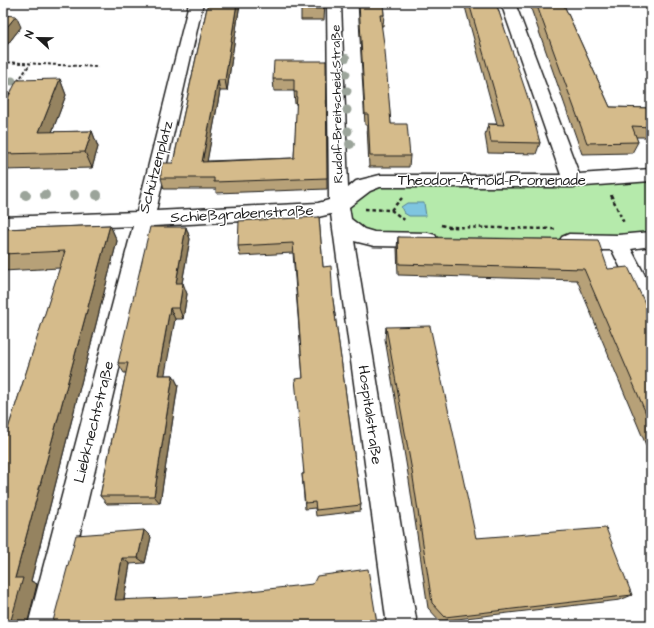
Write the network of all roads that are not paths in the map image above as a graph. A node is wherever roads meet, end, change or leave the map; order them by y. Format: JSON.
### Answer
{"nodes":[{"id":1,"x":196,"y":3,"type":"edge"},
{"id":2,"x":334,"y":3,"type":"edge"},
{"id":3,"x":508,"y":3,"type":"edge"},
{"id":4,"x":651,"y":175,"type":"edge"},
{"id":5,"x":572,"y":181,"type":"junction"},
{"id":6,"x":341,"y":214,"type":"junction"},
{"id":7,"x":144,"y":219,"type":"junction"},
{"id":8,"x":3,"y":224,"type":"edge"},
{"id":9,"x":441,"y":233,"type":"road end"},
{"id":10,"x":553,"y":236,"type":"road end"},
{"id":11,"x":651,"y":239,"type":"edge"},
{"id":12,"x":618,"y":243,"type":"junction"},
{"id":13,"x":651,"y":308,"type":"edge"},
{"id":14,"x":43,"y":625,"type":"edge"},
{"id":15,"x":402,"y":625,"type":"edge"}],
"edges":[{"from":1,"to":7,"type":"street","name":"Schützenplatz"},
{"from":2,"to":6,"type":"street","name":"Rudolf-Breitscheid-Straße"},
{"from":3,"to":5,"type":"street"},
{"from":4,"to":5,"type":"street","name":"Theodor-Arnold-Promenade"},
{"from":5,"to":6,"type":"street","name":"Theodor-Arnold-Promenade"},
{"from":6,"to":7,"type":"street","name":"Schießgrabenstraße"},
{"from":6,"to":9,"type":"street"},
{"from":6,"to":15,"type":"street","name":"Hospitalstraße"},
{"from":7,"to":8,"type":"street","name":"Schützenplatz"},
{"from":7,"to":14,"type":"street","name":"Liebknechtstraße"},
{"from":10,"to":12,"type":"street"},
{"from":11,"to":12,"type":"street"},
{"from":12,"to":13,"type":"street"}]}
